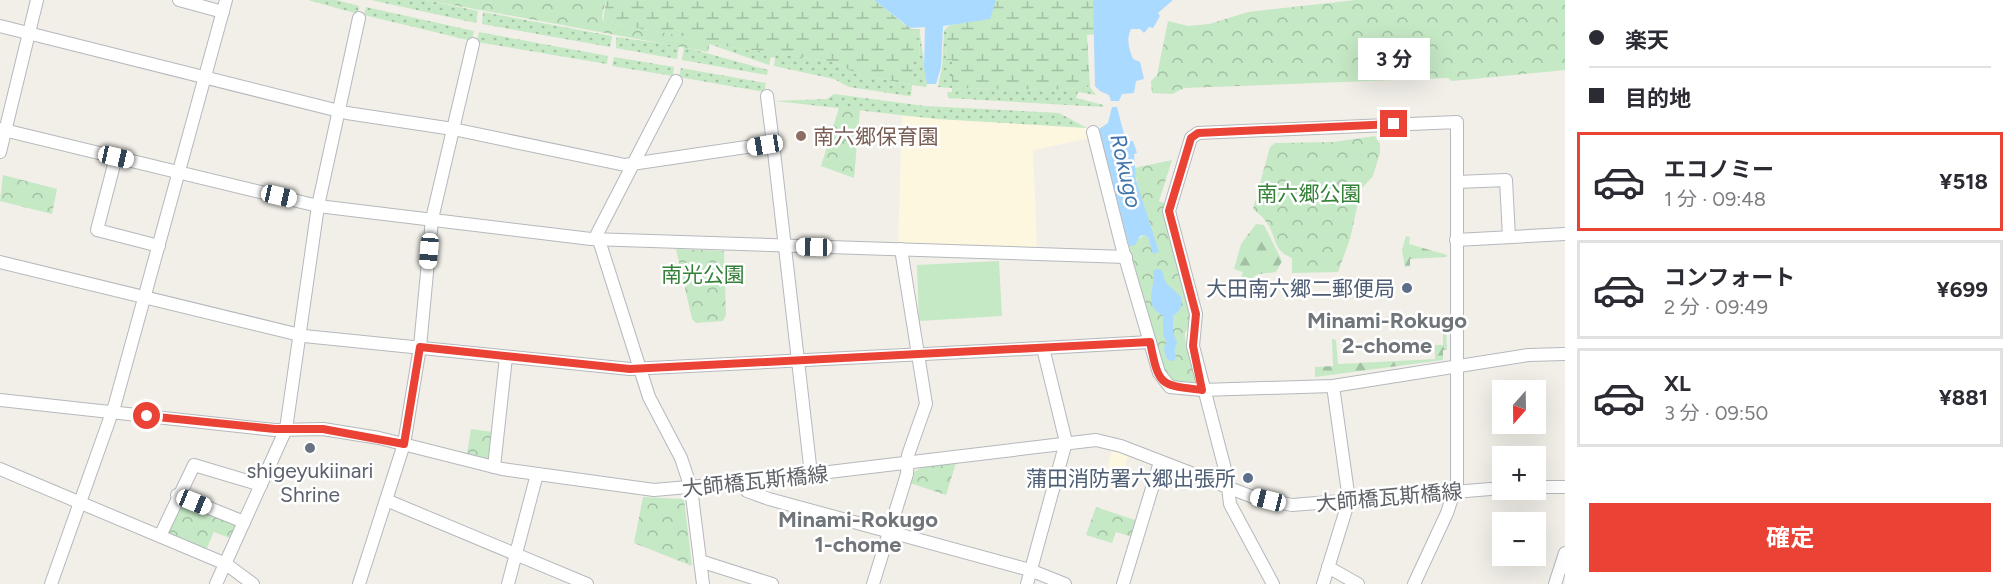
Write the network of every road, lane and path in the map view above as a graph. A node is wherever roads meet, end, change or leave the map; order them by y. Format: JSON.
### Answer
{"nodes":[{"id":1,"x":37,"y":0,"type":"edge"},
{"id":2,"x":179,"y":0,"type":"edge"},
{"id":3,"x":225,"y":6,"type":"edge"},
{"id":4,"x":360,"y":18,"type":"dead end"},
{"id":5,"x":0,"y":26,"type":"edge"},
{"id":6,"x":29,"y":33,"type":"junction"},
{"id":7,"x":473,"y":44,"type":"dead end"},
{"id":8,"x":205,"y":79,"type":"junction"},
{"id":9,"x":676,"y":81,"type":"dead end"},
{"id":10,"x":767,"y":96,"type":"dead end"},
{"id":11,"x":339,"y":111,"type":"junction"},
{"id":12,"x":453,"y":129,"type":"junction"},
{"id":13,"x":3,"y":130,"type":"edge"},
{"id":14,"x":1093,"y":132,"type":"dead end"},
{"id":15,"x":773,"y":143,"type":"junction"},
{"id":16,"x":0,"y":152,"type":"edge"},
{"id":17,"x":116,"y":157,"type":"junction"},
{"id":18,"x":632,"y":166,"type":"junction"},
{"id":19,"x":179,"y":172,"type":"junction"},
{"id":20,"x":1457,"y":182,"type":"junction"},
{"id":21,"x":318,"y":206,"type":"junction"},
{"id":22,"x":432,"y":219,"type":"junction"},
{"id":23,"x":1565,"y":234,"type":"edge"},
{"id":24,"x":1509,"y":237,"type":"junction"},
{"id":25,"x":599,"y":240,"type":"junction"},
{"id":26,"x":1456,"y":240,"type":"junction"},
{"id":27,"x":159,"y":246,"type":"junction"},
{"id":28,"x":785,"y":247,"type":"junction"},
{"id":29,"x":901,"y":249,"type":"junction"},
{"id":30,"x":1126,"y":257,"type":"junction"},
{"id":31,"x":0,"y":262,"type":"edge"},
{"id":32,"x":145,"y":297,"type":"junction"},
{"id":33,"x":298,"y":335,"type":"junction"},
{"id":34,"x":1150,"y":342,"type":"junction"},
{"id":35,"x":420,"y":347,"type":"junction"},
{"id":36,"x":1043,"y":348,"type":"junction"},
{"id":37,"x":918,"y":354,"type":"junction"},
{"id":38,"x":1565,"y":354,"type":"edge"},
{"id":39,"x":506,"y":357,"type":"junction"},
{"id":40,"x":798,"y":359,"type":"junction"},
{"id":41,"x":641,"y":368,"type":"junction"},
{"id":42,"x":1456,"y":368,"type":"junction"},
{"id":43,"x":1333,"y":386,"type":"junction"},
{"id":44,"x":1202,"y":390,"type":"junction"},
{"id":45,"x":0,"y":400,"type":"edge"},
{"id":46,"x":113,"y":412,"type":"junction"},
{"id":47,"x":286,"y":429,"type":"junction"},
{"id":48,"x":1066,"y":442,"type":"junction"},
{"id":49,"x":404,"y":444,"type":"junction"},
{"id":50,"x":1160,"y":462,"type":"junction"},
{"id":51,"x":907,"y":464,"type":"junction"},
{"id":52,"x":494,"y":467,"type":"junction"},
{"id":53,"x":0,"y":469,"type":"edge"},
{"id":54,"x":537,"y":474,"type":"junction"},
{"id":55,"x":812,"y":474,"type":"junction"},
{"id":56,"x":744,"y":482,"type":"junction"},
{"id":57,"x":261,"y":485,"type":"junction"},
{"id":58,"x":1565,"y":486,"type":"edge"},
{"id":59,"x":1546,"y":487,"type":"edge"},
{"id":60,"x":691,"y":488,"type":"junction"},
{"id":61,"x":1229,"y":488,"type":"junction"},
{"id":62,"x":1492,"y":489,"type":"edge"},
{"id":63,"x":1455,"y":491,"type":"junction"},
{"id":64,"x":177,"y":495,"type":"junction"},
{"id":65,"x":386,"y":500,"type":"junction"},
{"id":66,"x":1349,"y":501,"type":"junction"},
{"id":67,"x":80,"y":503,"type":"junction"},
{"id":68,"x":244,"y":522,"type":"junction"},
{"id":69,"x":889,"y":533,"type":"junction"},
{"id":70,"x":160,"y":536,"type":"junction"},
{"id":71,"x":1565,"y":552,"type":"edge"},
{"id":72,"x":516,"y":556,"type":"junction"},
{"id":73,"x":700,"y":561,"type":"junction"},
{"id":74,"x":226,"y":564,"type":"junction"},
{"id":75,"x":1328,"y":567,"type":"junction"},
{"id":76,"x":1030,"y":570,"type":"junction"},
{"id":77,"x":1559,"y":582,"type":"edge"},
{"id":78,"x":584,"y":583,"type":"edge"},
{"id":79,"x":51,"y":584,"type":"edge"},
{"id":80,"x":216,"y":584,"type":"edge"},
{"id":81,"x":253,"y":584,"type":"edge"},
{"id":82,"x":359,"y":584,"type":"edge"},
{"id":83,"x":508,"y":584,"type":"edge"},
{"id":84,"x":703,"y":584,"type":"edge"},
{"id":85,"x":772,"y":584,"type":"edge"},
{"id":86,"x":873,"y":584,"type":"edge"},
{"id":87,"x":1027,"y":584,"type":"edge"},
{"id":88,"x":1065,"y":584,"type":"edge"},
{"id":89,"x":1123,"y":584,"type":"edge"},
{"id":90,"x":1273,"y":584,"type":"edge"},
{"id":91,"x":1323,"y":584,"type":"edge"},
{"id":92,"x":1358,"y":584,"type":"edge"},
{"id":93,"x":1414,"y":584,"type":"edge"}],
"edges":[{"from":1,"to":6,"type":"street"},
{"from":2,"to":3,"type":"street"},
{"from":3,"to":8,"type":"street"},
{"from":4,"to":11,"type":"street"},
{"from":5,"to":6,"type":"street"},
{"from":6,"to":8,"type":"street"},
{"from":6,"to":13,"type":"street"},
{"from":7,"to":12,"type":"street"},
{"from":8,"to":11,"type":"street"},
{"from":8,"to":19,"type":"street"},
{"from":9,"to":18,"type":"street"},
{"from":10,"to":15,"type":"street"},
{"from":11,"to":12,"type":"street"},
{"from":11,"to":21,"type":"street"},
{"from":12,"to":18,"type":"street"},
{"from":12,"to":22,"type":"street"},
{"from":13,"to":16,"type":"street"},
{"from":13,"to":17,"type":"street"},
{"from":14,"to":30,"type":"street"},
{"from":15,"to":18,"type":"street"},
{"from":15,"to":28,"type":"street"},
{"from":17,"to":19,"type":"street"},
{"from":17,"to":27,"type":"street"},
{"from":18,"to":25,"type":"street"},
{"from":19,"to":21,"type":"street"},
{"from":19,"to":27,"type":"street"},
{"from":20,"to":24,"type":"street"},
{"from":20,"to":26,"type":"street"},
{"from":20,"to":44,"type":"street"},
{"from":21,"to":22,"type":"street"},
{"from":21,"to":33,"type":"street"},
{"from":22,"to":25,"type":"street"},
{"from":22,"to":35,"type":"street"},
{"from":23,"to":24,"type":"street"},
{"from":24,"to":26,"type":"street"},
{"from":25,"to":28,"type":"street"},
{"from":25,"to":41,"type":"street"},
{"from":26,"to":42,"type":"street"},
{"from":27,"to":32,"type":"street"},
{"from":28,"to":29,"type":"street"},
{"from":28,"to":40,"type":"street"},
{"from":29,"to":30,"type":"street"},
{"from":29,"to":37,"type":"street"},
{"from":30,"to":34,"type":"street"},
{"from":31,"to":32,"type":"street"},
{"from":32,"to":33,"type":"street"},
{"from":32,"to":46,"type":"street"},
{"from":33,"to":35,"type":"street"},
{"from":33,"to":47,"type":"street"},
{"from":34,"to":36,"type":"street"},
{"from":34,"to":44,"type":"street"},
{"from":35,"to":39,"type":"street"},
{"from":35,"to":49,"type":"street"},
{"from":36,"to":37,"type":"street"},
{"from":36,"to":48,"type":"street"},
{"from":37,"to":40,"type":"street"},
{"from":37,"to":51,"type":"street"},
{"from":38,"to":42,"type":"street"},
{"from":39,"to":41,"type":"street"},
{"from":39,"to":52,"type":"street"},
{"from":40,"to":41,"type":"street"},
{"from":40,"to":55,"type":"street"},
{"from":41,"to":60,"type":"street"},
{"from":42,"to":43,"type":"street"},
{"from":42,"to":63,"type":"street"},
{"from":43,"to":44,"type":"street"},
{"from":43,"to":66,"type":"street"},
{"from":44,"to":61,"type":"street"},
{"from":45,"to":46,"type":"street","name":"大師橋瓦斯橋線"},
{"from":46,"to":47,"type":"street","name":"大師橋瓦斯橋線"},
{"from":46,"to":67,"type":"street"},
{"from":47,"to":49,"type":"street","name":"大師橋瓦斯橋線"},
{"from":47,"to":57,"type":"street"},
{"from":48,"to":50,"type":"street","name":"大師橋瓦斯橋線"},
{"from":48,"to":51,"type":"street","name":"大師橋瓦斯橋線"},
{"from":48,"to":76,"type":"street"},
{"from":49,"to":52,"type":"street","name":"大師橋瓦斯橋線"},
{"from":49,"to":65,"type":"street"},
{"from":50,"to":61,"type":"street","name":"大師橋瓦斯橋線"},
{"from":50,"to":89,"type":"street"},
{"from":51,"to":55,"type":"street","name":"大師橋瓦斯橋線"},
{"from":51,"to":69,"type":"street"},
{"from":52,"to":54,"type":"street","name":"大師橋瓦斯橋線"},
{"from":53,"to":67,"type":"street"},
{"from":54,"to":60,"type":"street","name":"大師橋瓦斯橋線"},
{"from":54,"to":72,"type":"street"},
{"from":55,"to":56,"type":"street","name":"大師橋瓦斯橋線"},
{"from":56,"to":60,"type":"street","name":"大師橋瓦斯橋線"},
{"from":56,"to":69,"type":"street"},
{"from":57,"to":64,"type":"street"},
{"from":57,"to":68,"type":"street"},
{"from":58,"to":59,"type":"street"},
{"from":60,"to":73,"type":"street"},
{"from":61,"to":66,"type":"street","name":"大師橋瓦斯橋線"},
{"from":61,"to":90,"type":"street"},
{"from":62,"to":63,"type":"street","name":"大師橋瓦斯橋線"},
{"from":63,"to":66,"type":"street","name":"大師橋瓦斯橋線"},
{"from":63,"to":93,"type":"street"},
{"from":64,"to":68,"type":"street"},
{"from":64,"to":70,"type":"street"},
{"from":65,"to":72,"type":"street"},
{"from":65,"to":82,"type":"street"},
{"from":66,"to":75,"type":"street"},
{"from":67,"to":70,"type":"street"},
{"from":67,"to":79,"type":"street"},
{"from":68,"to":74,"type":"street"},
{"from":69,"to":76,"type":"street"},
{"from":69,"to":86,"type":"street"},
{"from":70,"to":74,"type":"street"},
{"from":71,"to":77,"type":"street"},
{"from":72,"to":78,"type":"street"},
{"from":72,"to":83,"type":"street"},
{"from":73,"to":84,"type":"street"},
{"from":73,"to":85,"type":"street"},
{"from":74,"to":80,"type":"street"},
{"from":74,"to":81,"type":"street"},
{"from":75,"to":91,"type":"street"},
{"from":75,"to":92,"type":"street"},
{"from":76,"to":87,"type":"street"},
{"from":76,"to":88,"type":"street"}]}
